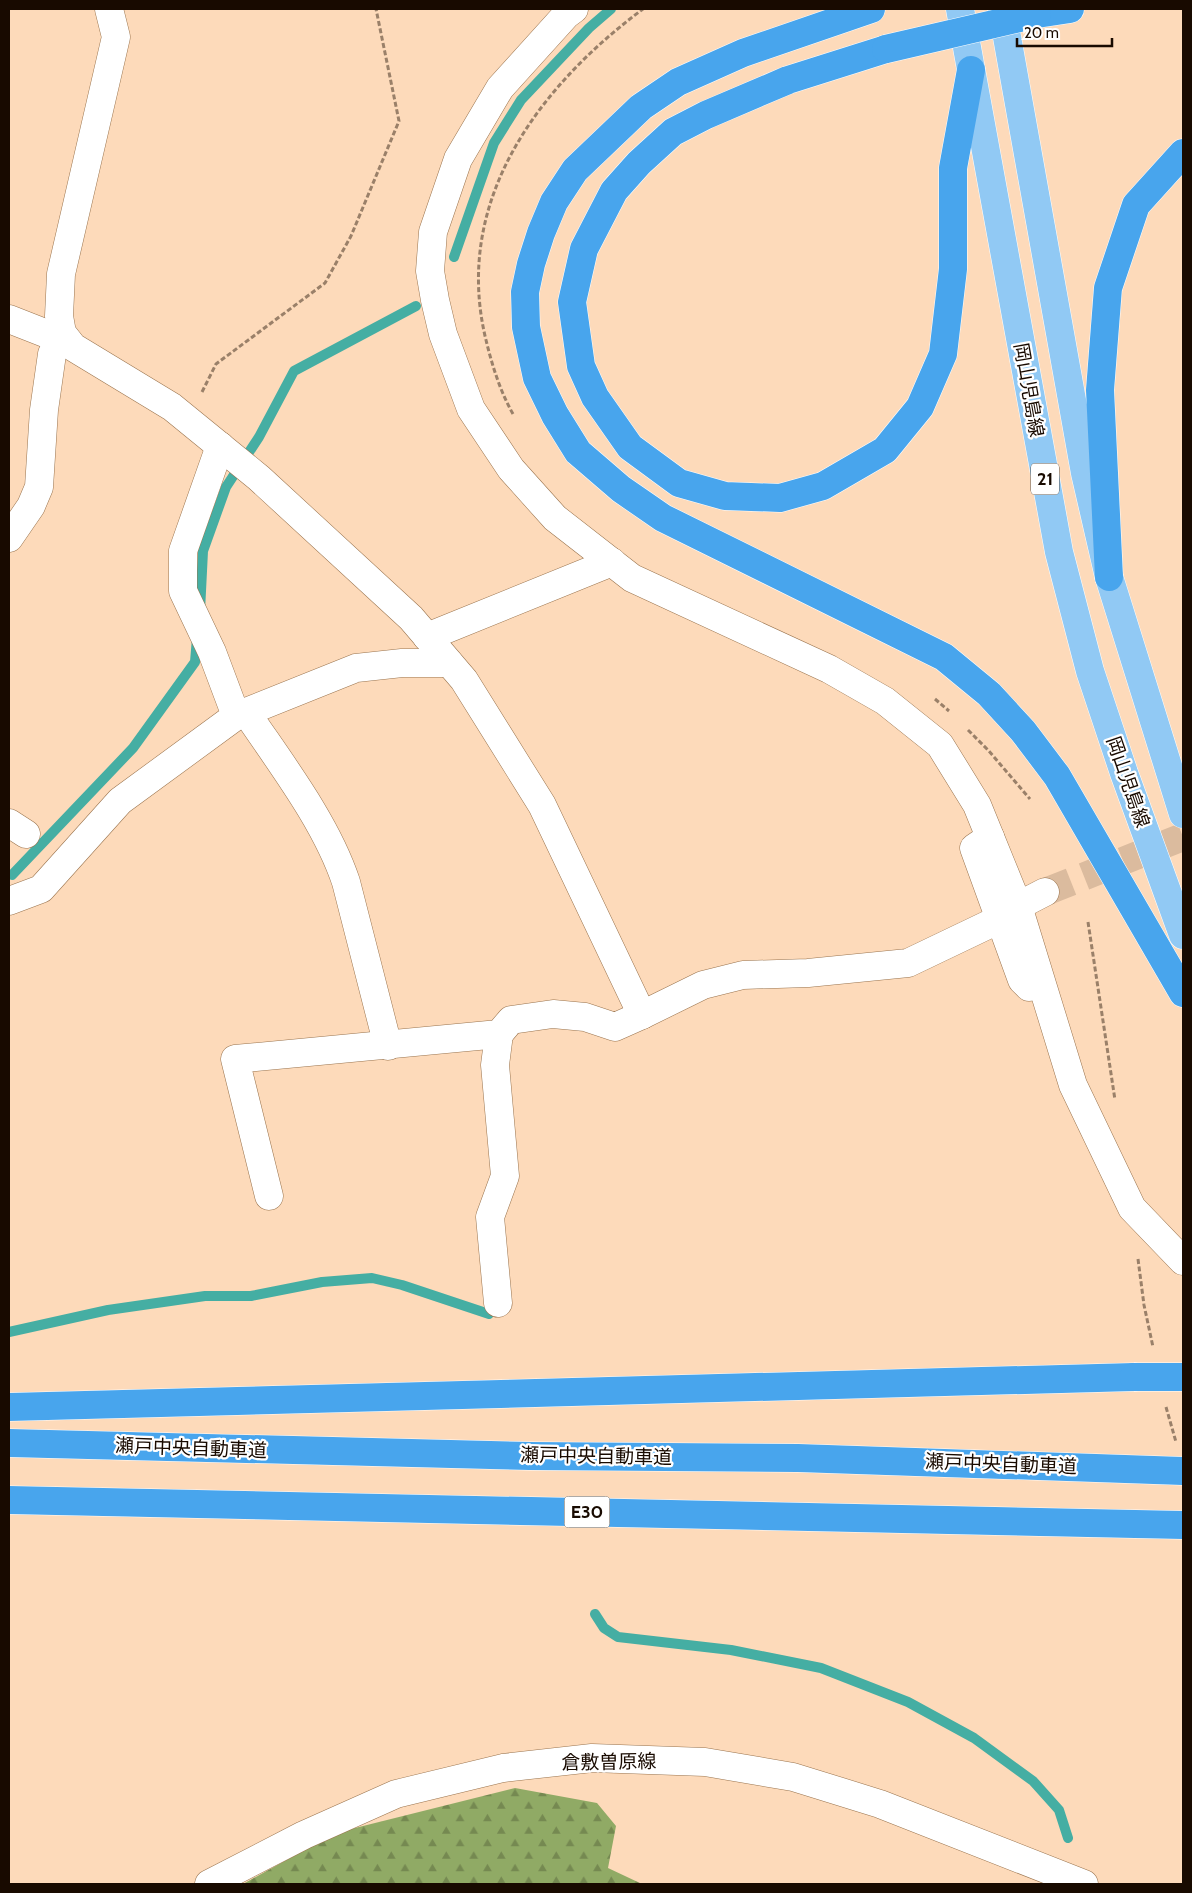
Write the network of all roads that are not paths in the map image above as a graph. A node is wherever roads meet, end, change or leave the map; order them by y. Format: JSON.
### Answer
{"nodes":[{"id":1,"x":109,"y":9,"type":"edge"},
{"id":2,"x":574,"y":9,"type":"edge"},
{"id":3,"x":870,"y":9,"type":"edge"},
{"id":4,"x":960,"y":9,"type":"edge"},
{"id":5,"x":1002,"y":9,"type":"edge"},
{"id":6,"x":1070,"y":9,"type":"edge"},
{"id":7,"x":971,"y":70,"type":"junction"},
{"id":8,"x":1183,"y":153,"type":"edge"},
{"id":9,"x":9,"y":319,"type":"edge"},
{"id":10,"x":61,"y":336,"type":"junction"},
{"id":11,"x":223,"y":448,"type":"junction"},
{"id":12,"x":9,"y":538,"type":"edge"},
{"id":13,"x":612,"y":562,"type":"junction"},
{"id":14,"x":1109,"y":577,"type":"junction"},
{"id":15,"x":427,"y":637,"type":"junction"},
{"id":16,"x":449,"y":662,"type":"junction"},
{"id":17,"x":241,"y":714,"type":"junction"},
{"id":18,"x":1183,"y":814,"type":"edge"},
{"id":19,"x":1045,"y":892,"type":"tunnel mouth"},
{"id":20,"x":9,"y":901,"type":"edge"},
{"id":21,"x":1009,"y":912,"type":"junction"},
{"id":22,"x":1183,"y":935,"type":"edge"},
{"id":23,"x":1183,"y":993,"type":"edge"},
{"id":24,"x":642,"y":1015,"type":"junction"},
{"id":25,"x":499,"y":1034,"type":"junction"},
{"id":26,"x":388,"y":1046,"type":"junction"},
{"id":27,"x":268,"y":1196,"type":"dead end"},
{"id":28,"x":1183,"y":1261,"type":"edge"},
{"id":29,"x":498,"y":1303,"type":"dead end"},
{"id":30,"x":1183,"y":1377,"type":"edge"},
{"id":31,"x":9,"y":1407,"type":"edge"},
{"id":32,"x":9,"y":1443,"type":"edge"},
{"id":33,"x":1183,"y":1469,"type":"edge"},
{"id":34,"x":9,"y":1500,"type":"edge"},
{"id":35,"x":1174,"y":1524,"type":"edge"},
{"id":36,"x":1018,"y":1858,"type":"junction"},
{"id":37,"x":209,"y":1884,"type":"edge"},
{"id":38,"x":1055,"y":1884,"type":"edge"},
{"id":39,"x":1084,"y":1884,"type":"edge"}],
"edges":[{"from":1,"to":10,"type":"street"},
{"from":2,"to":13,"type":"street"},
{"from":3,"to":23,"type":"highway"},
{"from":4,"to":7,"type":"main road","name":"岡山児島線","number":"21"},
{"from":5,"to":14,"type":"main road","number":"21"},
{"from":6,"to":7,"type":"highway","bridge":true},
{"from":7,"to":22,"type":"main road","name":"岡山児島線","number":"21"},
{"from":8,"to":14,"type":"highway"},
{"from":9,"to":10,"type":"street"},
{"from":10,"to":11,"type":"street"},
{"from":10,"to":12,"type":"street"},
{"from":11,"to":15,"type":"street"},
{"from":11,"to":17,"type":"street"},
{"from":13,"to":15,"type":"street"},
{"from":13,"to":21,"type":"street"},
{"from":14,"to":18,"type":"main road","number":"21"},
{"from":15,"to":16,"type":"street"},
{"from":16,"to":17,"type":"street"},
{"from":16,"to":24,"type":"street"},
{"from":17,"to":20,"type":"street"},
{"from":17,"to":26,"type":"street"},
{"from":19,"to":21,"type":"street"},
{"from":21,"to":24,"type":"street"},
{"from":21,"to":28,"type":"street"},
{"from":24,"to":25,"type":"street"},
{"from":25,"to":26,"type":"street"},
{"from":25,"to":29,"type":"street"},
{"from":26,"to":27,"type":"street"},
{"from":30,"to":31,"type":"highway","bridge":true},
{"from":32,"to":33,"type":"highway","name":"瀬戸中央自動車道"},
{"from":34,"to":35,"type":"highway","number":"E30"},
{"from":36,"to":37,"type":"street","name":"倉敷曽原線"},
{"from":36,"to":38,"type":"street","name":"倉敷曽原線"},
{"from":36,"to":39,"type":"street","name":"倉敷曽原線"}]}
